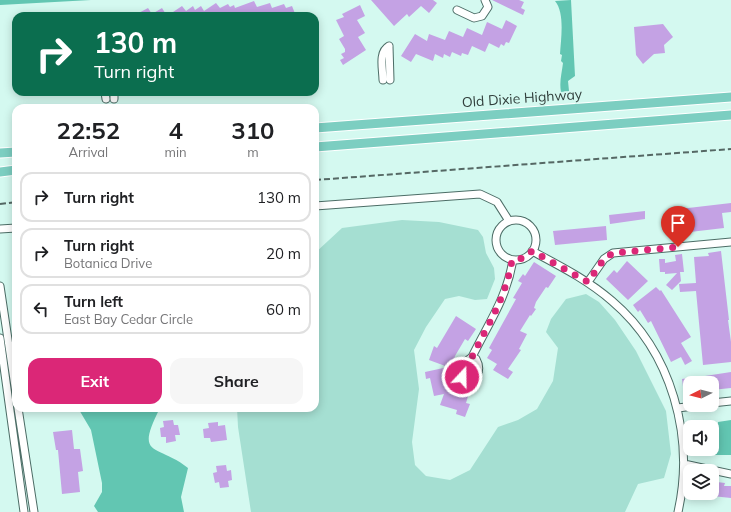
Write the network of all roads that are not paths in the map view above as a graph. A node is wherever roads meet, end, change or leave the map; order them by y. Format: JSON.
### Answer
{"nodes":[{"id":1,"x":485,"y":0,"type":"edge"},
{"id":2,"x":457,"y":10,"type":"dead end"},
{"id":3,"x":731,"y":97,"type":"edge"},
{"id":4,"x":731,"y":115,"type":"edge"},
{"id":5,"x":319,"y":128,"type":"edge"},
{"id":6,"x":319,"y":147,"type":"edge"},
{"id":7,"x":12,"y":152,"type":"edge"},
{"id":8,"x":0,"y":153,"type":"edge"},
{"id":9,"x":12,"y":170,"type":"edge"},
{"id":10,"x":0,"y":172,"type":"edge"},
{"id":11,"x":319,"y":206,"type":"edge"},
{"id":12,"x":509,"y":221,"type":"junction"},
{"id":13,"x":12,"y":228,"type":"edge"},
{"id":14,"x":0,"y":229,"type":"edge"},
{"id":15,"x":731,"y":242,"type":"edge"},
{"id":16,"x":532,"y":251,"type":"junction"},
{"id":17,"x":512,"y":260,"type":"junction"},
{"id":18,"x":588,"y":282,"type":"junction"},
{"id":19,"x":0,"y":286,"type":"edge"},
{"id":20,"x":0,"y":338,"type":"edge"},
{"id":21,"x":472,"y":357,"type":"dead end"},
{"id":22,"x":12,"y":366,"type":"edge"},
{"id":23,"x":731,"y":401,"type":"edge"},
{"id":24,"x":719,"y":402,"type":"edge"},
{"id":25,"x":683,"y":407,"type":"edge"},
{"id":26,"x":678,"y":408,"type":"junction"},
{"id":27,"x":19,"y":412,"type":"edge"},
{"id":28,"x":684,"y":464,"type":"edge"},
{"id":29,"x":719,"y":471,"type":"edge"},
{"id":30,"x":731,"y":474,"type":"edge"},
{"id":31,"x":683,"y":485,"type":"edge"},
{"id":32,"x":24,"y":512,"type":"edge"},
{"id":33,"x":34,"y":512,"type":"edge"},
{"id":34,"x":678,"y":512,"type":"edge"}],
"edges":[{"from":1,"to":2,"type":"street"},
{"from":3,"to":5,"type":"main road","name":"Old Dixie Highway"},
{"from":4,"to":6,"type":"main road"},
{"from":7,"to":8,"type":"main road"},
{"from":9,"to":10,"type":"main road"},
{"from":11,"to":12,"type":"street"},
{"from":12,"to":16,"type":"street"},
{"from":12,"to":17,"type":"street"},
{"from":13,"to":14,"type":"street"},
{"from":15,"to":18,"type":"street"},
{"from":16,"to":17,"type":"street"},
{"from":16,"to":18,"type":"street"},
{"from":17,"to":21,"type":"street"},
{"from":18,"to":26,"type":"street"},
{"from":19,"to":22,"type":"street"},
{"from":20,"to":32,"type":"street"},
{"from":23,"to":24,"type":"street"},
{"from":25,"to":26,"type":"street"},
{"from":26,"to":28,"type":"street"},
{"from":27,"to":33,"type":"street"},
{"from":29,"to":30,"type":"street"},
{"from":31,"to":34,"type":"street"}]}
